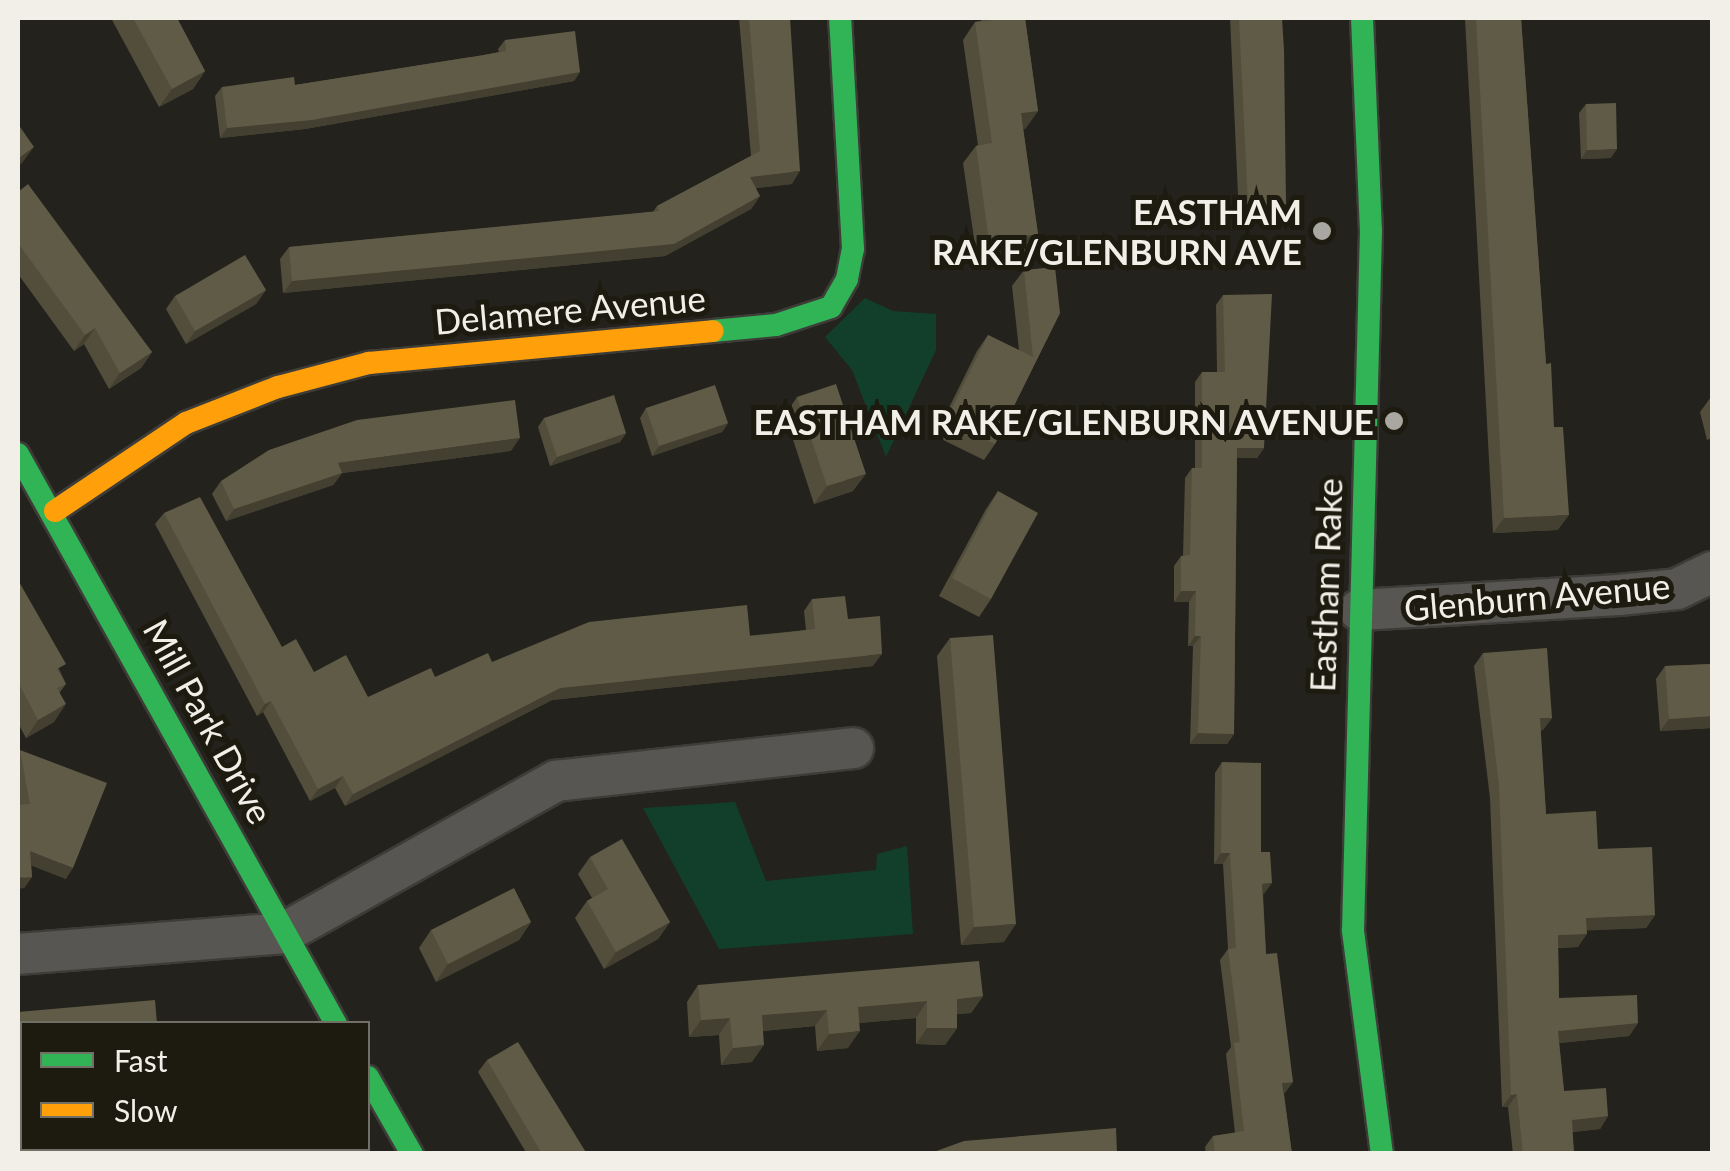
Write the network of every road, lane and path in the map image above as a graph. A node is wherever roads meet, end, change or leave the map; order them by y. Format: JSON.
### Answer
{"nodes":[{"id":1,"x":840,"y":18,"type":"edge"},
{"id":2,"x":1362,"y":18,"type":"edge"},
{"id":3,"x":18,"y":454,"type":"edge"},
{"id":4,"x":54,"y":511,"type":"junction"},
{"id":5,"x":1712,"y":572,"type":"edge"},
{"id":6,"x":1359,"y":610,"type":"junction"},
{"id":7,"x":853,"y":748,"type":"dead end"},
{"id":8,"x":284,"y":933,"type":"junction"},
{"id":9,"x":18,"y":954,"type":"edge"},
{"id":10,"x":334,"y":1021,"type":"edge"},
{"id":11,"x":370,"y":1080,"type":"edge"},
{"id":12,"x":412,"y":1154,"type":"edge"},
{"id":13,"x":1382,"y":1154,"type":"edge"}],
"edges":[{"from":1,"to":4,"type":"street","name":"Delamere Avenue"},
{"from":2,"to":6,"type":"street","name":"Eastham Rake"},
{"from":3,"to":4,"type":"street","name":"Mill Park Drive"},
{"from":4,"to":8,"type":"street","name":"Mill Park Drive"},
{"from":5,"to":6,"type":"street","name":"Glenburn Avenue"},
{"from":6,"to":13,"type":"street","name":"Eastham Rake"},
{"from":7,"to":8,"type":"street"},
{"from":8,"to":9,"type":"street"},
{"from":8,"to":10,"type":"street","name":"Mill Park Drive"},
{"from":11,"to":12,"type":"street"}]}
